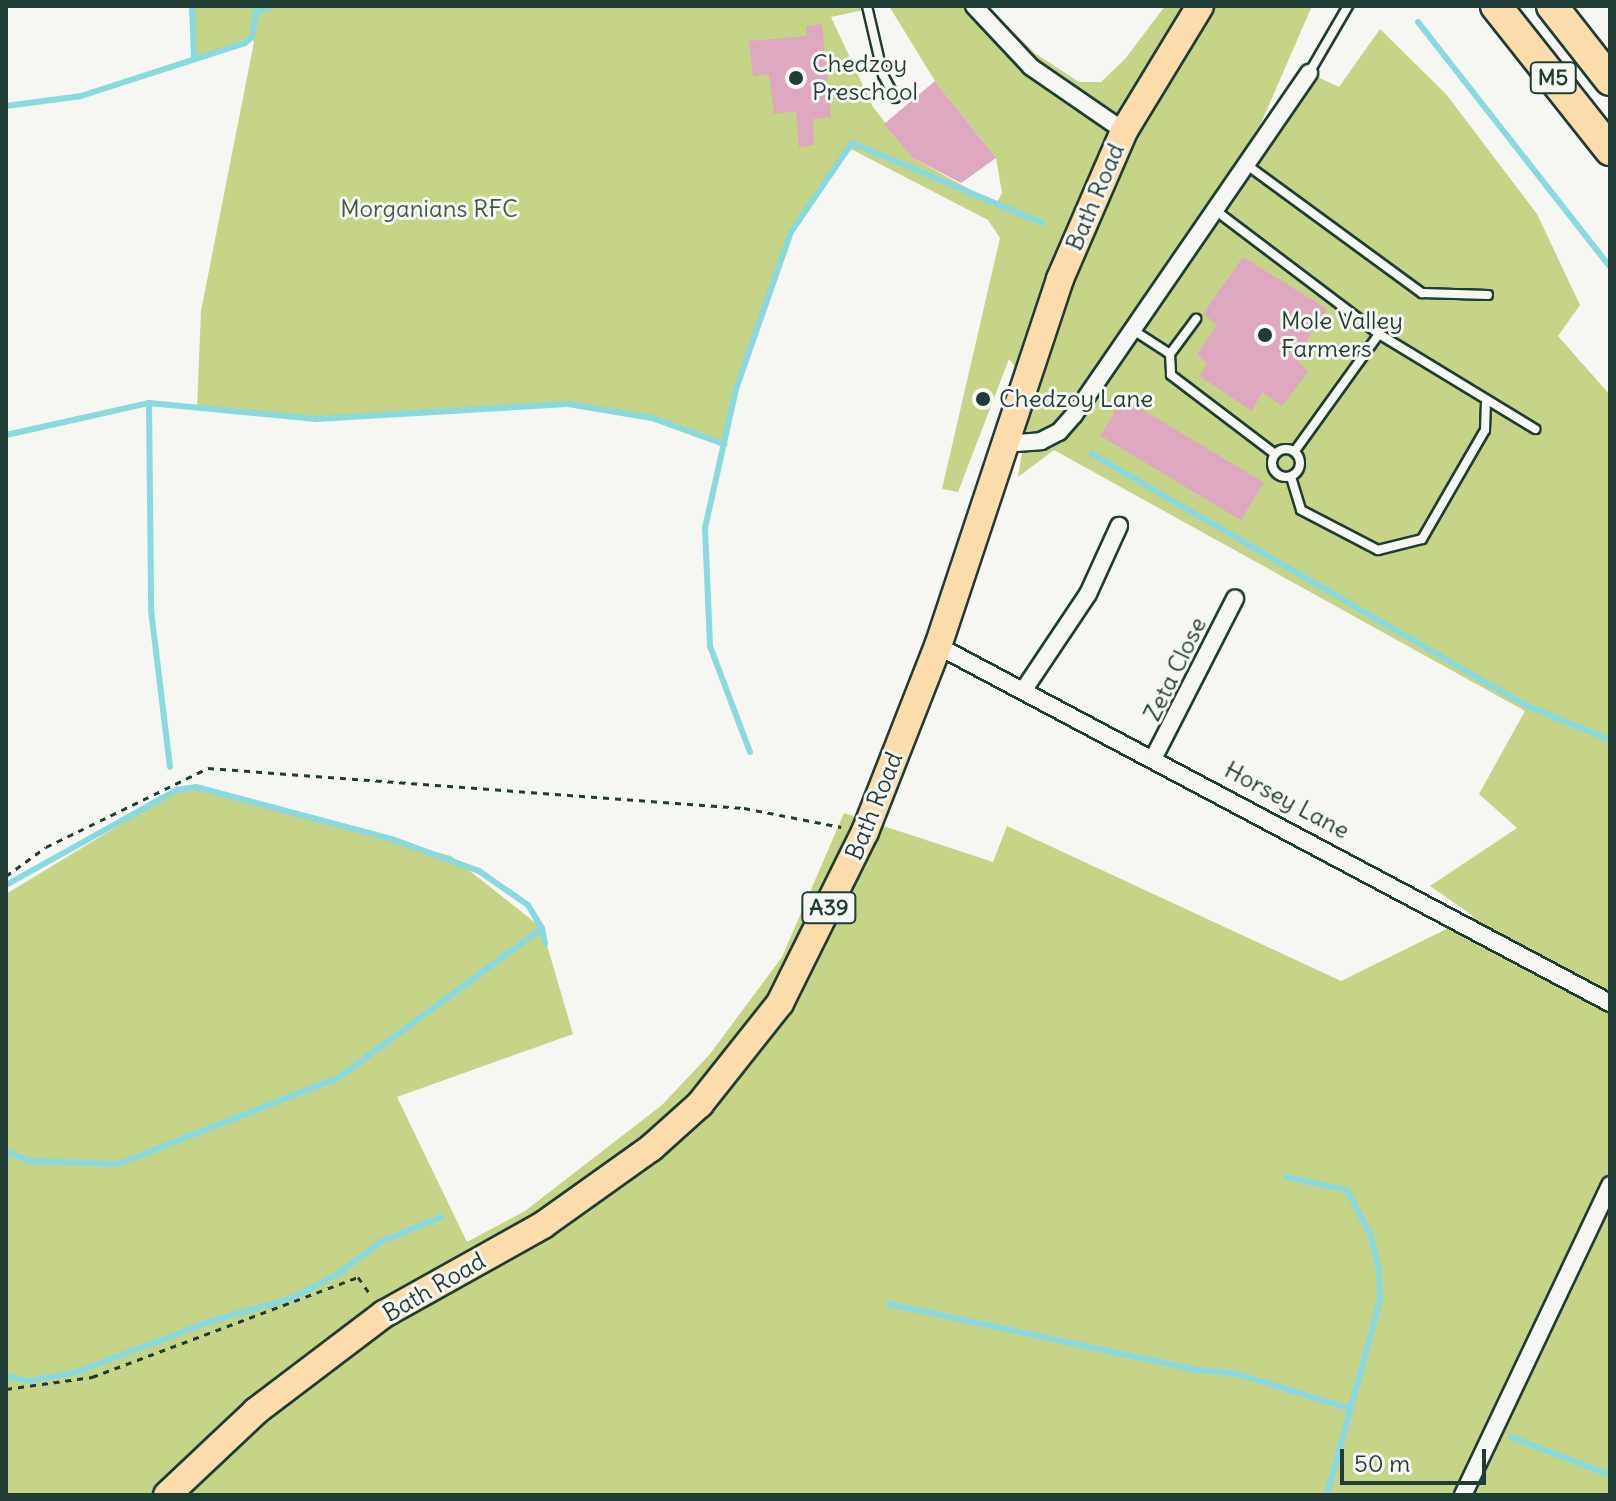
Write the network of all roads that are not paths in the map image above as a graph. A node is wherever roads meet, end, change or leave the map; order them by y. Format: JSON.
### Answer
{"nodes":[{"id":1,"x":867,"y":6,"type":"edge"},
{"id":2,"x":974,"y":6,"type":"edge"},
{"id":3,"x":1200,"y":6,"type":"edge"},
{"id":4,"x":1348,"y":6,"type":"edge"},
{"id":5,"x":1496,"y":6,"type":"edge"},
{"id":6,"x":1552,"y":6,"type":"edge"},
{"id":7,"x":1309,"y":73,"type":"joint"},
{"id":8,"x":1610,"y":80,"type":"edge"},
{"id":9,"x":895,"y":98,"type":"dead end"},
{"id":10,"x":1124,"y":131,"type":"junction"},
{"id":11,"x":1610,"y":150,"type":"edge"},
{"id":12,"x":1247,"y":165,"type":"junction"},
{"id":13,"x":1215,"y":210,"type":"junction"},
{"id":14,"x":1488,"y":295,"type":"dead end"},
{"id":15,"x":1196,"y":319,"type":"dead end"},
{"id":16,"x":1133,"y":330,"type":"junction"},
{"id":17,"x":1379,"y":334,"type":"junction"},
{"id":18,"x":1170,"y":354,"type":"junction"},
{"id":19,"x":1486,"y":401,"type":"junction"},
{"id":20,"x":1535,"y":429,"type":"dead end"},
{"id":21,"x":1002,"y":444,"type":"junction"},
{"id":22,"x":1295,"y":451,"type":"junction"},
{"id":23,"x":1275,"y":454,"type":"junction"},
{"id":24,"x":1291,"y":477,"type":"junction"},
{"id":25,"x":1119,"y":526,"type":"dead end"},
{"id":26,"x":1235,"y":599,"type":"dead end"},
{"id":27,"x":938,"y":646,"type":"junction"},
{"id":28,"x":1023,"y":691,"type":"junction"},
{"id":29,"x":1154,"y":757,"type":"junction"},
{"id":30,"x":1610,"y":1003,"type":"edge"},
{"id":31,"x":1610,"y":1185,"type":"edge"},
{"id":32,"x":167,"y":1495,"type":"edge"},
{"id":33,"x":1463,"y":1495,"type":"edge"}],
"edges":[{"from":1,"to":9,"type":"lane"},
{"from":2,"to":10,"type":"street"},
{"from":3,"to":10,"type":"main road","name":"Bath Road","number":"A39"},
{"from":4,"to":7,"type":"lane"},
{"from":5,"to":11,"type":"highway","number":"M5"},
{"from":6,"to":8,"type":"highway","number":"M5"},
{"from":7,"to":12,"type":"street"},
{"from":10,"to":21,"type":"main road","name":"Bath Road","number":"A39"},
{"from":12,"to":13,"type":"street"},
{"from":12,"to":14,"type":"lane"},
{"from":13,"to":16,"type":"street"},
{"from":13,"to":17,"type":"lane"},
{"from":15,"to":18,"type":"lane"},
{"from":16,"to":18,"type":"lane"},
{"from":16,"to":21,"type":"street"},
{"from":17,"to":19,"type":"lane"},
{"from":17,"to":22,"type":"lane"},
{"from":18,"to":23,"type":"lane"},
{"from":19,"to":20,"type":"lane"},
{"from":19,"to":24,"type":"lane"},
{"from":21,"to":27,"type":"main road","name":"Bath Road","number":"A39"},
{"from":22,"to":23,"type":"lane"},
{"from":22,"to":24,"type":"lane"},
{"from":23,"to":24,"type":"lane"},
{"from":25,"to":28,"type":"street"},
{"from":26,"to":29,"type":"street","name":"Zeta Close"},
{"from":27,"to":28,"type":"street","name":"Horsey Lane"},
{"from":27,"to":32,"type":"main road","name":"Bath Road","number":"A39"},
{"from":28,"to":29,"type":"street","name":"Horsey Lane"},
{"from":29,"to":30,"type":"street","name":"Horsey Lane"},
{"from":31,"to":33,"type":"street"}]}
